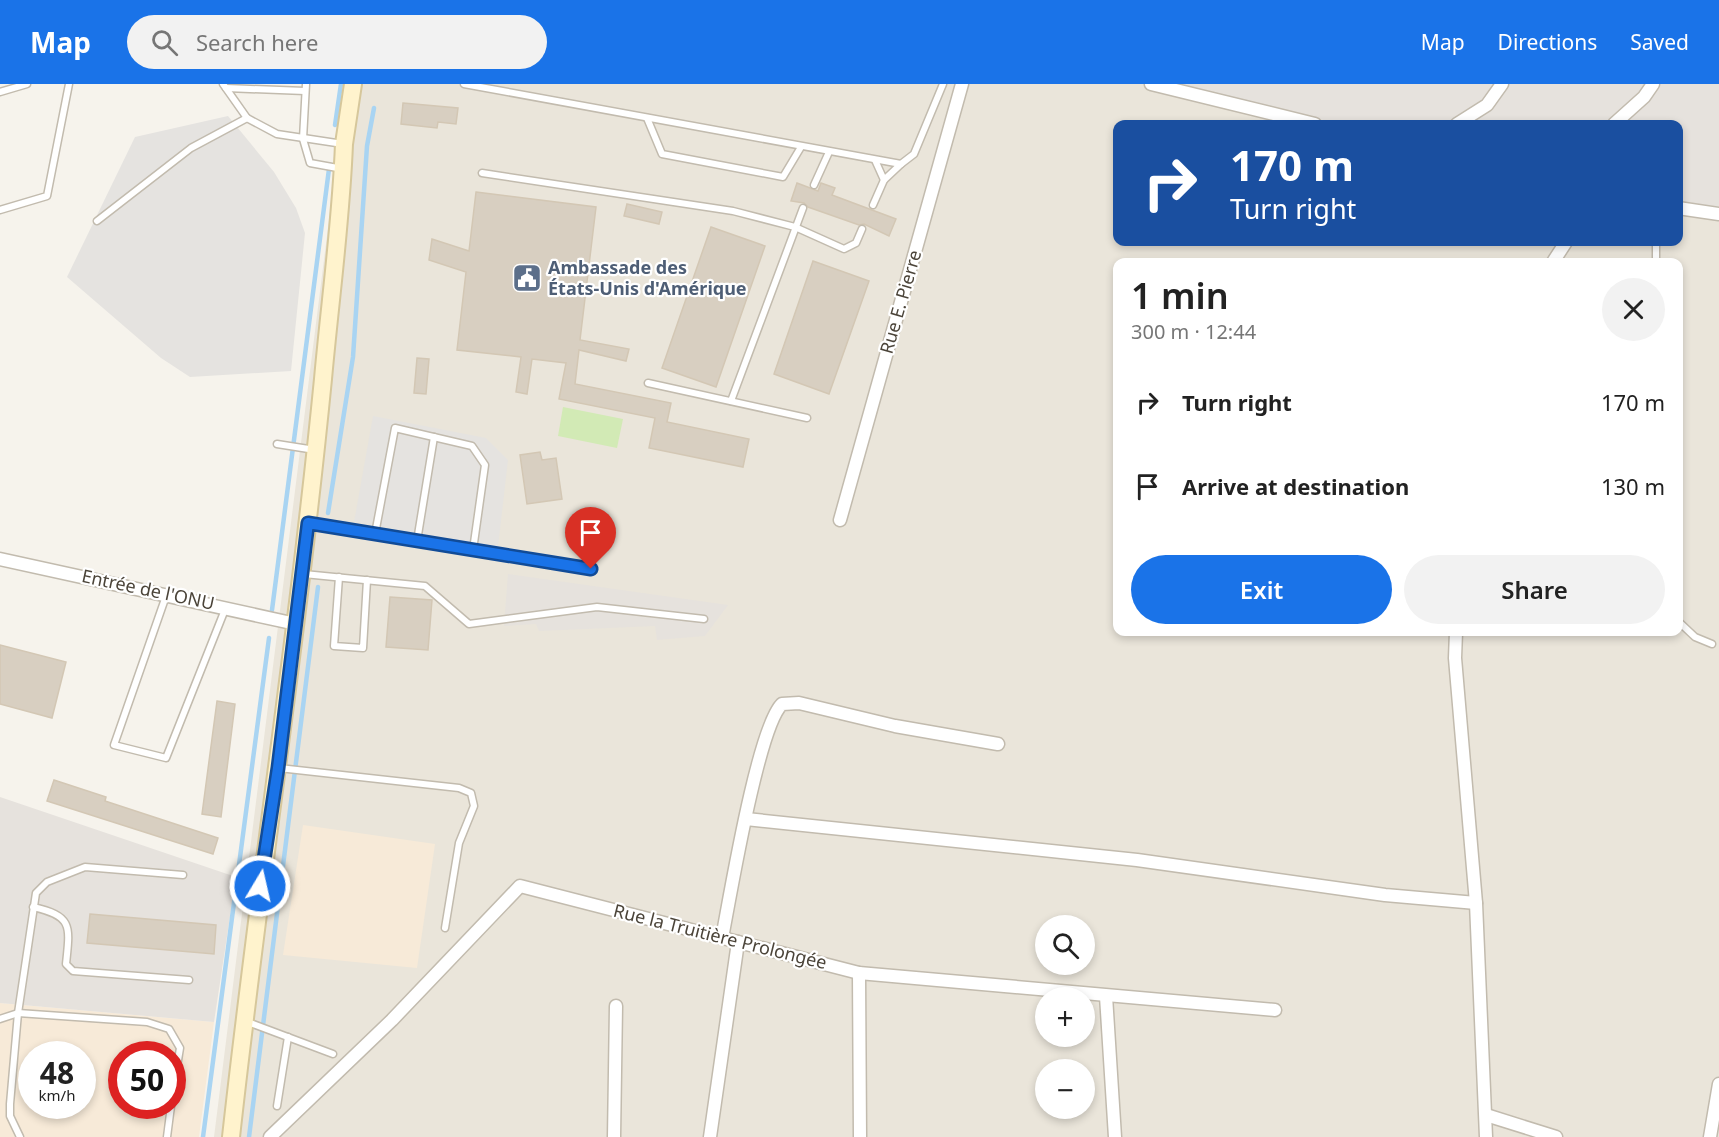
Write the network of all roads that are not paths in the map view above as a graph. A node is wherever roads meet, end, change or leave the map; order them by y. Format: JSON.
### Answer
{"nodes":[{"id":1,"x":27,"y":84,"type":"edge"},
{"id":2,"x":69,"y":84,"type":"edge"},
{"id":3,"x":353,"y":84,"type":"edge"},
{"id":4,"x":464,"y":84,"type":"edge"},
{"id":5,"x":943,"y":84,"type":"edge"},
{"id":6,"x":962,"y":84,"type":"edge"},
{"id":7,"x":1151,"y":84,"type":"edge"},
{"id":8,"x":1502,"y":84,"type":"edge"},
{"id":9,"x":1653,"y":84,"type":"edge"},
{"id":10,"x":224,"y":86,"type":"edge"},
{"id":11,"x":306,"y":88,"type":"edge"},
{"id":12,"x":0,"y":92,"type":"edge"},
{"id":13,"x":248,"y":118,"type":"junction"},
{"id":14,"x":647,"y":118,"type":"junction"},
{"id":15,"x":1299,"y":120,"type":"edge"},
{"id":16,"x":1463,"y":120,"type":"edge"},
{"id":17,"x":1618,"y":120,"type":"edge"},
{"id":18,"x":303,"y":139,"type":"junction"},
{"id":19,"x":344,"y":144,"type":"junction"},
{"id":20,"x":801,"y":147,"type":"junction"},
{"id":21,"x":829,"y":152,"type":"junction"},
{"id":22,"x":875,"y":160,"type":"junction"},
{"id":23,"x":901,"y":164,"type":"junction"},
{"id":24,"x":343,"y":169,"type":"junction"},
{"id":25,"x":482,"y":173,"type":"dead end"},
{"id":26,"x":884,"y":180,"type":"junction"},
{"id":27,"x":814,"y":185,"type":"dead end"},
{"id":28,"x":873,"y":206,"type":"dead end"},
{"id":29,"x":803,"y":208,"type":"dead end"},
{"id":30,"x":1683,"y":209,"type":"edge"},
{"id":31,"x":0,"y":210,"type":"edge"},
{"id":32,"x":1719,"y":214,"type":"edge"},
{"id":33,"x":97,"y":221,"type":"dead end"},
{"id":34,"x":795,"y":227,"type":"junction"},
{"id":35,"x":862,"y":229,"type":"dead end"},
{"id":36,"x":648,"y":383,"type":"dead end"},
{"id":37,"x":731,"y":401,"type":"junction"},
{"id":38,"x":807,"y":418,"type":"dead end"},
{"id":39,"x":434,"y":437,"type":"junction"},
{"id":40,"x":277,"y":444,"type":"dead end"},
{"id":41,"x":316,"y":450,"type":"junction"},
{"id":42,"x":840,"y":520,"type":"dead end"},
{"id":43,"x":308,"y":523,"type":"junction"},
{"id":44,"x":375,"y":534,"type":"junction"},
{"id":45,"x":417,"y":541,"type":"junction"},
{"id":46,"x":473,"y":550,"type":"junction"},
{"id":47,"x":0,"y":559,"type":"edge"},
{"id":48,"x":591,"y":569,"type":"dead end"},
{"id":49,"x":301,"y":573,"type":"junction"},
{"id":50,"x":339,"y":577,"type":"junction"},
{"id":51,"x":367,"y":580,"type":"junction"},
{"id":52,"x":167,"y":594,"type":"junction"},
{"id":53,"x":226,"y":607,"type":"junction"},
{"id":54,"x":704,"y":619,"type":"dead end"},
{"id":55,"x":296,"y":624,"type":"junction"},
{"id":56,"x":1683,"y":626,"type":"edge"},
{"id":57,"x":1456,"y":636,"type":"edge"},
{"id":58,"x":1712,"y":644,"type":"dead end"},
{"id":59,"x":998,"y":744,"type":"dead end"},
{"id":60,"x":278,"y":768,"type":"junction"},
{"id":61,"x":746,"y":819,"type":"junction"},
{"id":62,"x":183,"y":875,"type":"dead end"},
{"id":63,"x":1476,"y":903,"type":"junction"},
{"id":64,"x":33,"y":907,"type":"junction"},
{"id":65,"x":445,"y":928,"type":"dead end"},
{"id":66,"x":722,"y":938,"type":"junction"},
{"id":67,"x":738,"y":942,"type":"junction"},
{"id":68,"x":859,"y":973,"type":"junction"},
{"id":69,"x":189,"y":980,"type":"dead end"},
{"id":70,"x":1106,"y":996,"type":"junction"},
{"id":71,"x":616,"y":1006,"type":"dead end"},
{"id":72,"x":1275,"y":1010,"type":"dead end"},
{"id":73,"x":18,"y":1013,"type":"junction"},
{"id":74,"x":0,"y":1019,"type":"edge"},
{"id":75,"x":244,"y":1021,"type":"junction"},
{"id":76,"x":288,"y":1037,"type":"junction"},
{"id":77,"x":176,"y":1041,"type":"edge"},
{"id":78,"x":333,"y":1054,"type":"dead end"},
{"id":79,"x":1719,"y":1084,"type":"edge"},
{"id":80,"x":278,"y":1106,"type":"dead end"},
{"id":81,"x":1486,"y":1115,"type":"junction"},
{"id":82,"x":169,"y":1119,"type":"edge"},
{"id":83,"x":20,"y":1137,"type":"edge"},
{"id":84,"x":167,"y":1137,"type":"edge"},
{"id":85,"x":231,"y":1137,"type":"edge"},
{"id":86,"x":270,"y":1137,"type":"edge"},
{"id":87,"x":614,"y":1137,"type":"edge"},
{"id":88,"x":710,"y":1137,"type":"edge"},
{"id":89,"x":860,"y":1137,"type":"edge"},
{"id":90,"x":1115,"y":1137,"type":"edge"},
{"id":91,"x":1486,"y":1137,"type":"edge"},
{"id":92,"x":1556,"y":1137,"type":"edge"},
{"id":93,"x":1710,"y":1137,"type":"edge"}],
"edges":[{"from":1,"to":12,"type":"lane"},
{"from":2,"to":31,"type":"lane"},
{"from":3,"to":19,"type":"main road"},
{"from":4,"to":14,"type":"lane"},
{"from":5,"to":23,"type":"lane"},
{"from":6,"to":42,"type":"street","name":"Rue E. Pierre"},
{"from":7,"to":15,"type":"street"},
{"from":8,"to":16,"type":"street"},
{"from":9,"to":17,"type":"street"},
{"from":10,"to":11,"type":"lane"},
{"from":10,"to":13,"type":"lane"},
{"from":11,"to":18,"type":"lane"},
{"from":13,"to":18,"type":"lane"},
{"from":13,"to":33,"type":"lane"},
{"from":14,"to":20,"type":"lane"},
{"from":14,"to":20,"type":"lane"},
{"from":18,"to":19,"type":"lane"},
{"from":18,"to":24,"type":"lane"},
{"from":19,"to":24,"type":"main road"},
{"from":20,"to":21,"type":"lane"},
{"from":21,"to":22,"type":"lane"},
{"from":21,"to":27,"type":"lane"},
{"from":22,"to":23,"type":"lane"},
{"from":22,"to":26,"type":"lane"},
{"from":23,"to":26,"type":"lane"},
{"from":24,"to":41,"type":"main road"},
{"from":25,"to":34,"type":"lane"},
{"from":26,"to":28,"type":"lane"},
{"from":29,"to":34,"type":"lane"},
{"from":30,"to":32,"type":"street"},
{"from":34,"to":35,"type":"lane"},
{"from":34,"to":37,"type":"lane"},
{"from":36,"to":37,"type":"lane"},
{"from":37,"to":38,"type":"lane"},
{"from":39,"to":44,"type":"lane"},
{"from":39,"to":45,"type":"lane"},
{"from":39,"to":46,"type":"lane"},
{"from":40,"to":41,"type":"lane"},
{"from":41,"to":43,"type":"main road"},
{"from":43,"to":44,"type":"lane"},
{"from":43,"to":49,"type":"main road"},
{"from":44,"to":45,"type":"lane"},
{"from":45,"to":46,"type":"lane"},
{"from":46,"to":48,"type":"lane"},
{"from":47,"to":52,"type":"street","name":"Entrée de l'ONU"},
{"from":49,"to":50,"type":"lane"},
{"from":49,"to":55,"type":"main road"},
{"from":50,"to":51,"type":"lane"},
{"from":50,"to":51,"type":"lane"},
{"from":51,"to":54,"type":"lane"},
{"from":52,"to":53,"type":"street","name":"Entrée de l'ONU"},
{"from":52,"to":53,"type":"lane"},
{"from":53,"to":55,"type":"street","name":"Entrée de l'ONU"},
{"from":55,"to":60,"type":"main road"},
{"from":56,"to":58,"type":"lane"},
{"from":57,"to":63,"type":"street"},
{"from":59,"to":61,"type":"street"},
{"from":60,"to":65,"type":"lane"},
{"from":60,"to":75,"type":"main road"},
{"from":61,"to":63,"type":"street"},
{"from":61,"to":66,"type":"street"},
{"from":62,"to":64,"type":"lane"},
{"from":63,"to":81,"type":"street"},
{"from":64,"to":69,"type":"lane"},
{"from":64,"to":73,"type":"lane"},
{"from":66,"to":67,"type":"street","name":"Rue la Truitière Prolongée"},
{"from":66,"to":86,"type":"street","name":"Rue la Truitière Prolongée"},
{"from":67,"to":68,"type":"street","name":"Rue la Truitière Prolongée"},
{"from":67,"to":88,"type":"street"},
{"from":68,"to":70,"type":"street","name":"Rue la Truitière Prolongée"},
{"from":68,"to":89,"type":"street"},
{"from":70,"to":72,"type":"street","name":"Rue la Truitière Prolongée"},
{"from":70,"to":90,"type":"street"},
{"from":71,"to":87,"type":"street"},
{"from":73,"to":74,"type":"lane"},
{"from":73,"to":77,"type":"lane"},
{"from":73,"to":83,"type":"lane"},
{"from":75,"to":76,"type":"lane"},
{"from":75,"to":85,"type":"main road"},
{"from":76,"to":78,"type":"lane"},
{"from":76,"to":80,"type":"lane"},
{"from":79,"to":93,"type":"street"},
{"from":81,"to":91,"type":"street"},
{"from":81,"to":92,"type":"street"},
{"from":82,"to":84,"type":"lane"}]}
